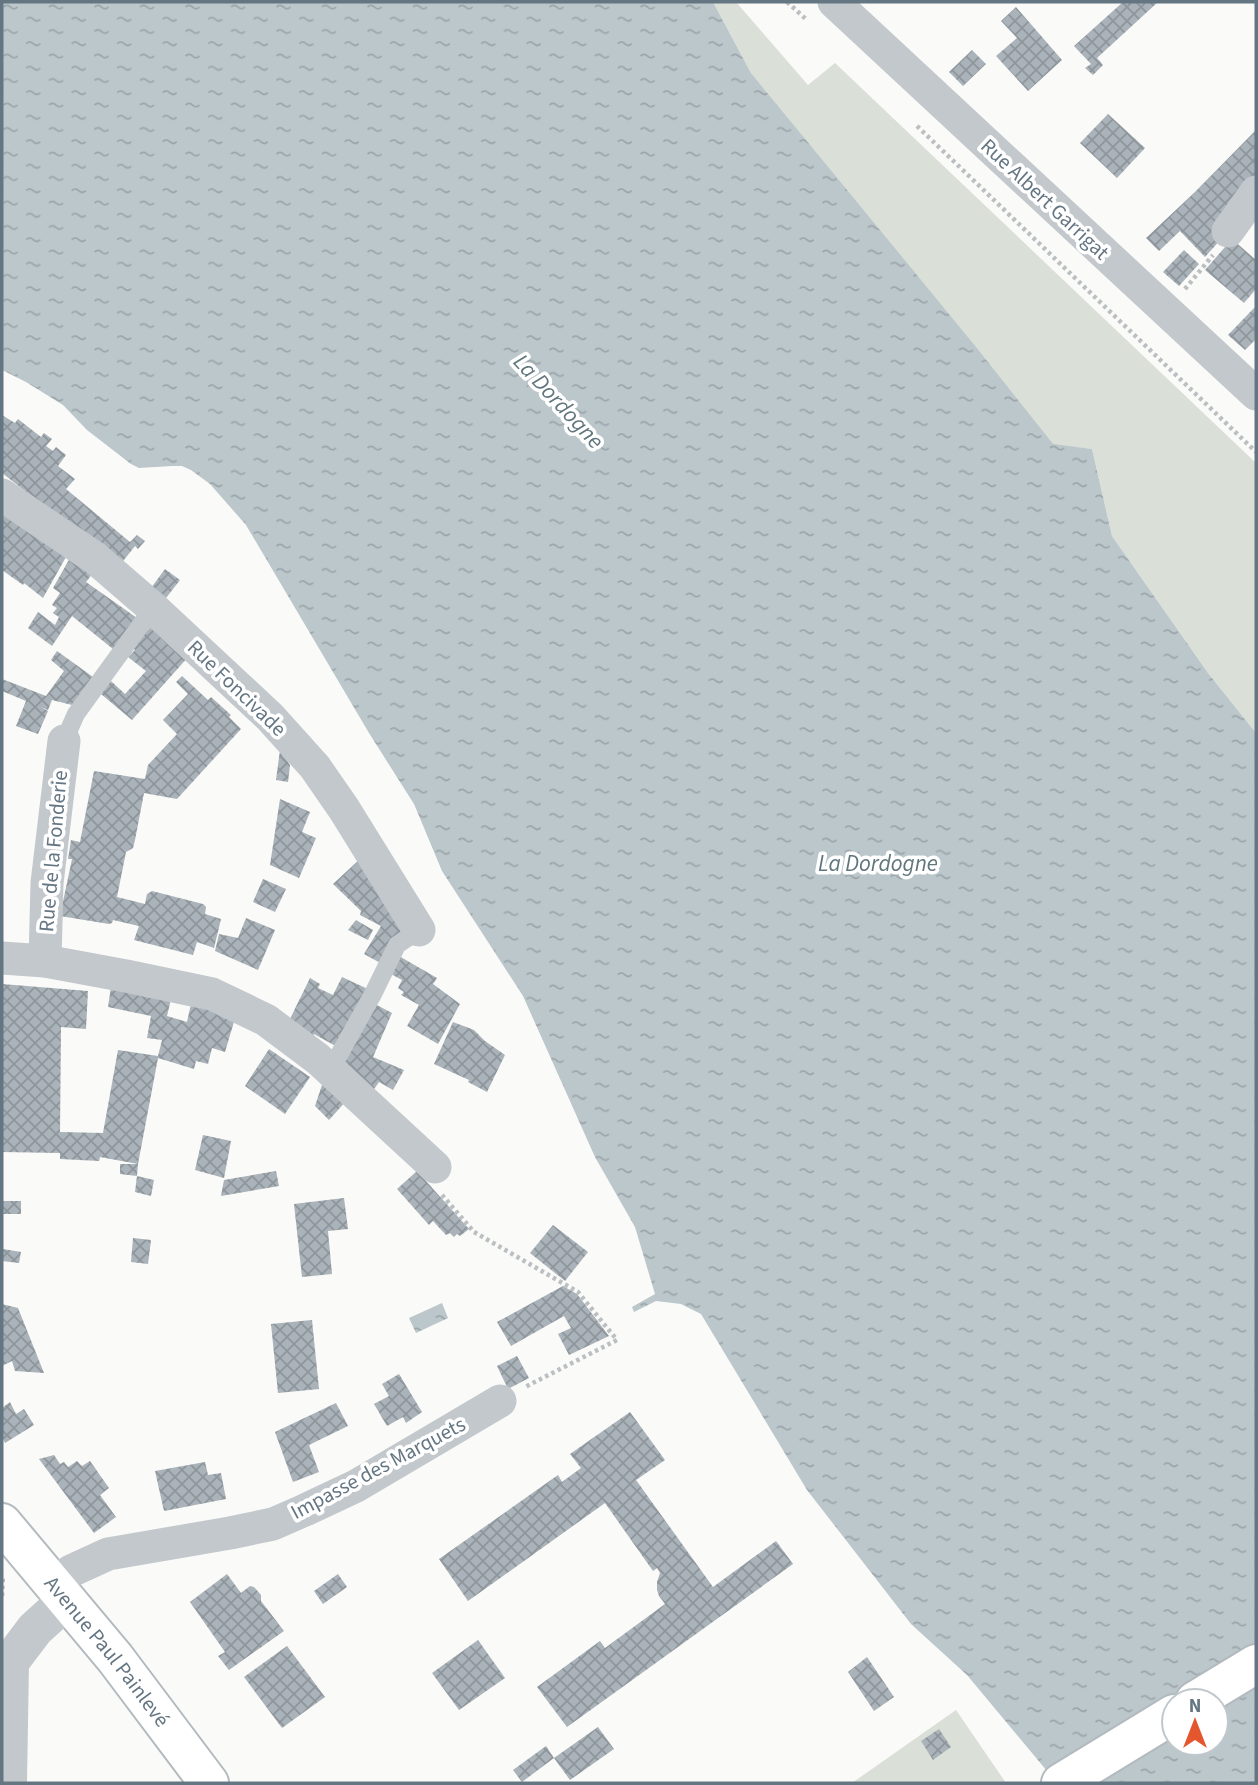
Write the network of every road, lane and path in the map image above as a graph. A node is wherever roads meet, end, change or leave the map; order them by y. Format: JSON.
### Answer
{"nodes":[{"id":1,"x":787,"y":2,"type":"edge"},
{"id":2,"x":824,"y":14,"type":"edge"},
{"id":3,"x":913,"y":122,"type":"dead end"},
{"id":4,"x":1256,"y":192,"type":"edge"},
{"id":5,"x":1228,"y":231,"type":"joint"},
{"id":6,"x":1166,"y":311,"type":"junction"},
{"id":7,"x":1256,"y":394,"type":"edge"},
{"id":8,"x":1256,"y":452,"type":"edge"},
{"id":9,"x":2,"y":495,"type":"edge"},
{"id":10,"x":153,"y":608,"type":"junction"},
{"id":11,"x":64,"y":741,"type":"joint"},
{"id":12,"x":419,"y":930,"type":"joint"},
{"id":13,"x":2,"y":958,"type":"edge"},
{"id":14,"x":45,"y":961,"type":"junction"},
{"id":15,"x":330,"y":1071,"type":"junction"},
{"id":16,"x":435,"y":1167,"type":"joint"},
{"id":17,"x":500,"y":1401,"type":"joint"},
{"id":18,"x":2,"y":1522,"type":"edge"},
{"id":19,"x":61,"y":1591,"type":"junction"},
{"id":20,"x":1256,"y":1664,"type":"edge"},
{"id":21,"x":1218,"y":1687,"type":"edge"},
{"id":22,"x":1160,"y":1723,"type":"edge"},
{"id":23,"x":8,"y":1783,"type":"edge"},
{"id":24,"x":209,"y":1783,"type":"edge"},
{"id":25,"x":1061,"y":1783,"type":"edge"}],
"edges":[{"from":1,"to":2,"type":"path"},
{"from":2,"to":6,"type":"street","name":"Rue Albert Garrigat"},
{"from":3,"to":8,"type":"path"},
{"from":4,"to":5,"type":"street"},
{"from":5,"to":6,"type":"path"},
{"from":6,"to":7,"type":"street","name":"Rue Albert Garrigat"},
{"from":9,"to":10,"type":"street","name":"Rue Foncivade"},
{"from":10,"to":11,"type":"lane"},
{"from":10,"to":12,"type":"street","name":"Rue Foncivade"},
{"from":11,"to":14,"type":"street","name":"Rue de la Fonderie"},
{"from":12,"to":15,"type":"lane"},
{"from":13,"to":14,"type":"street"},
{"from":14,"to":15,"type":"street"},
{"from":15,"to":16,"type":"street"},
{"from":16,"to":17,"type":"path"},
{"from":17,"to":19,"type":"street","name":"Impasse des Marquets"},
{"from":18,"to":19,"type":"main road","name":"Avenue Paul Painlevé"},
{"from":19,"to":23,"type":"street"},
{"from":19,"to":24,"type":"main road","name":"Avenue Paul Painlevé"},
{"from":20,"to":21,"type":"main road"},
{"from":22,"to":25,"type":"main road"}]}
